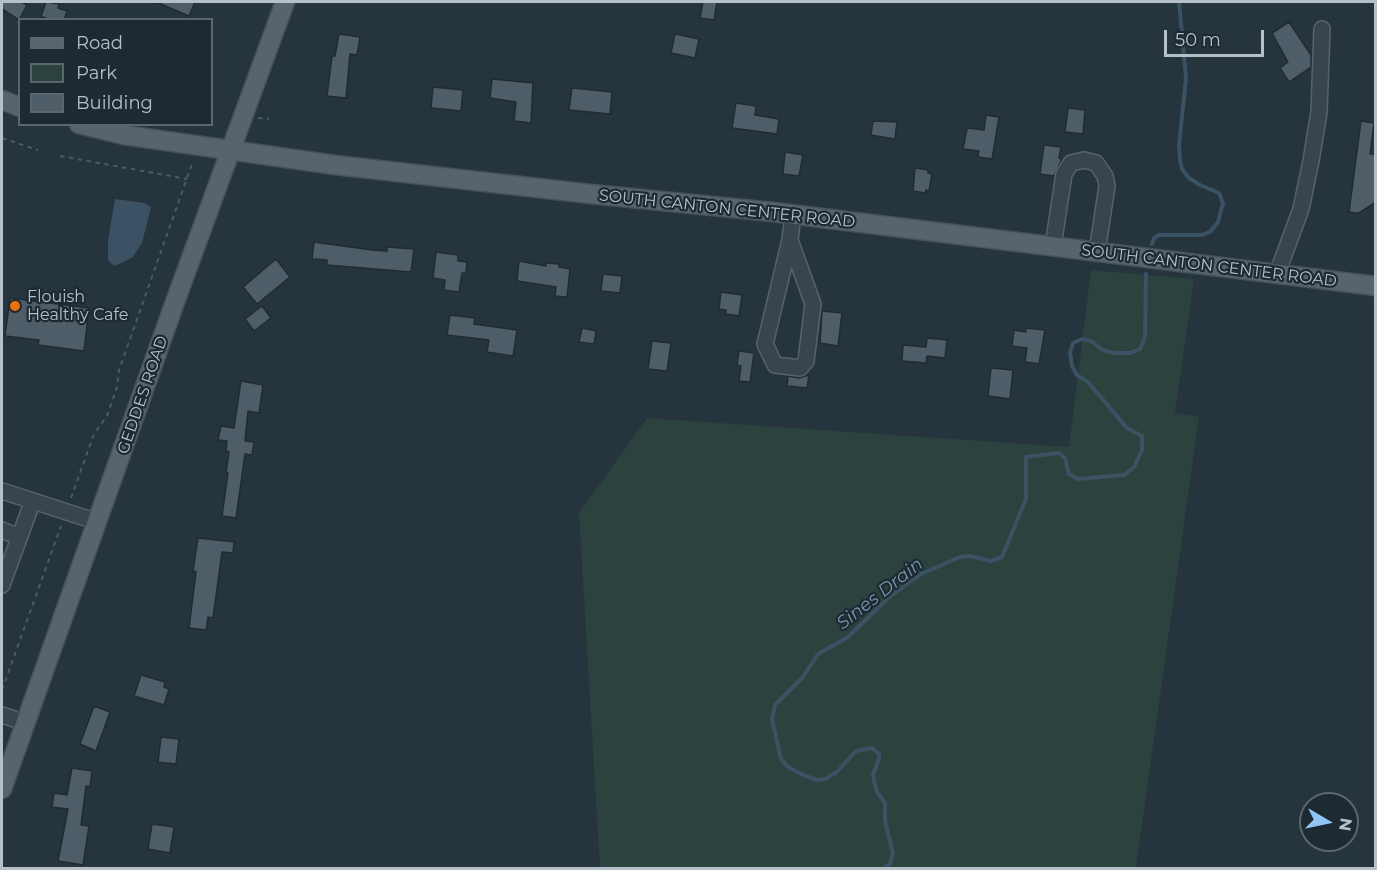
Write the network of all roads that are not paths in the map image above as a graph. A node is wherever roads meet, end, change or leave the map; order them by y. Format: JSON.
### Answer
{"nodes":[{"id":1,"x":285,"y":2,"type":"edge"},
{"id":2,"x":1322,"y":29,"type":"dead end"},
{"id":3,"x":2,"y":100,"type":"edge"},
{"id":4,"x":18,"y":106,"type":"edge"},
{"id":5,"x":87,"y":126,"type":"edge"},
{"id":6,"x":231,"y":150,"type":"junction"},
{"id":7,"x":793,"y":215,"type":"junction"},
{"id":8,"x":790,"y":240,"type":"junction"},
{"id":9,"x":1053,"y":246,"type":"junction"},
{"id":10,"x":1097,"y":252,"type":"junction"},
{"id":11,"x":1277,"y":274,"type":"junction"},
{"id":12,"x":1376,"y":286,"type":"edge"},
{"id":13,"x":2,"y":491,"type":"edge"},
{"id":14,"x":32,"y":503,"type":"junction"},
{"id":15,"x":98,"y":522,"type":"junction"},
{"id":16,"x":2,"y":530,"type":"edge"},
{"id":17,"x":19,"y":537,"type":"junction"},
{"id":18,"x":6,"y":562,"type":"edge"},
{"id":19,"x":2,"y":585,"type":"edge"},
{"id":20,"x":2,"y":715,"type":"edge"},
{"id":21,"x":26,"y":723,"type":"junction"},
{"id":22,"x":2,"y":789,"type":"edge"}],
"edges":[{"from":1,"to":6,"type":"main road","name":"GEDDES ROAD"},
{"from":2,"to":11,"type":"lane"},
{"from":3,"to":4,"type":"main road"},
{"from":5,"to":6,"type":"main road","name":"SOUTH CANTON CENTER ROAD"},
{"from":6,"to":7,"type":"main road","name":"SOUTH CANTON CENTER ROAD"},
{"from":6,"to":15,"type":"main road","name":"GEDDES ROAD"},
{"from":7,"to":8,"type":"lane"},
{"from":7,"to":9,"type":"main road","name":"SOUTH CANTON CENTER ROAD"},
{"from":8,"to":8,"type":"lane"},
{"from":9,"to":10,"type":"main road","name":"SOUTH CANTON CENTER ROAD"},
{"from":9,"to":10,"type":"lane"},
{"from":10,"to":11,"type":"main road","name":"SOUTH CANTON CENTER ROAD"},
{"from":11,"to":12,"type":"main road","name":"SOUTH CANTON CENTER ROAD"},
{"from":13,"to":14,"type":"lane"},
{"from":14,"to":15,"type":"lane"},
{"from":14,"to":17,"type":"lane"},
{"from":15,"to":21,"type":"main road","name":"GEDDES ROAD"},
{"from":16,"to":17,"type":"lane"},
{"from":17,"to":18,"type":"lane"},
{"from":18,"to":19,"type":"lane"},
{"from":20,"to":21,"type":"lane"},
{"from":21,"to":22,"type":"main road","name":"GEDDES ROAD"}]}
